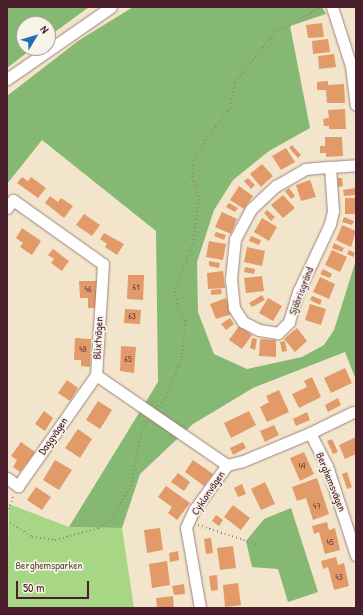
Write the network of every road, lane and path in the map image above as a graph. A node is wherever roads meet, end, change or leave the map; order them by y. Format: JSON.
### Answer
{"nodes":[{"id":1,"x":111,"y":7,"type":"edge"},
{"id":2,"x":320,"y":7,"type":"edge"},
{"id":3,"x":332,"y":7,"type":"edge"},
{"id":4,"x":353,"y":66,"type":"edge"},
{"id":5,"x":7,"y":79,"type":"edge"},
{"id":6,"x":356,"y":105,"type":"edge"},
{"id":7,"x":356,"y":162,"type":"edge"},
{"id":8,"x":356,"y":165,"type":"edge"},
{"id":9,"x":330,"y":166,"type":"junction"},
{"id":10,"x":7,"y":208,"type":"edge"},
{"id":11,"x":96,"y":375,"type":"junction"},
{"id":12,"x":353,"y":412,"type":"dead end"},
{"id":13,"x":152,"y":413,"type":"junction"},
{"id":14,"x":310,"y":433,"type":"junction"},
{"id":15,"x":227,"y":465,"type":"junction"},
{"id":16,"x":7,"y":478,"type":"edge"},
{"id":17,"x":18,"y":486,"type":"junction"},
{"id":18,"x":7,"y":513,"type":"edge"},
{"id":19,"x":7,"y":520,"type":"edge"},
{"id":20,"x":189,"y":522,"type":"junction"},
{"id":21,"x":256,"y":544,"type":"dead end"},
{"id":22,"x":356,"y":555,"type":"edge"},
{"id":23,"x":200,"y":608,"type":"edge"}],
"edges":[{"from":1,"to":5,"type":"street"},
{"from":2,"to":13,"type":"path"},
{"from":3,"to":4,"type":"street"},
{"from":4,"to":6,"type":"street"},
{"from":7,"to":8,"type":"street"},
{"from":8,"to":9,"type":"street","name":"Sjöbrisgränd"},
{"from":9,"to":9,"type":"street","name":"Sjöbrisgränd"},
{"from":10,"to":11,"type":"street","name":"Blixtvägen"},
{"from":11,"to":13,"type":"street","name":"Blixtvägen"},
{"from":11,"to":17,"type":"street","name":"Daggvägen"},
{"from":12,"to":14,"type":"street","name":"Cyklonvägen"},
{"from":13,"to":15,"type":"street","name":"Blixtvägen"},
{"from":13,"to":19,"type":"path"},
{"from":14,"to":15,"type":"street","name":"Cyklonvägen"},
{"from":14,"to":22,"type":"street","name":"Berghemsvägen"},
{"from":15,"to":20,"type":"street","name":"Cyklonvägen"},
{"from":16,"to":17,"type":"street"},
{"from":17,"to":18,"type":"path"},
{"from":20,"to":21,"type":"path"},
{"from":20,"to":23,"type":"street","name":"Cyklonvägen"}]}
